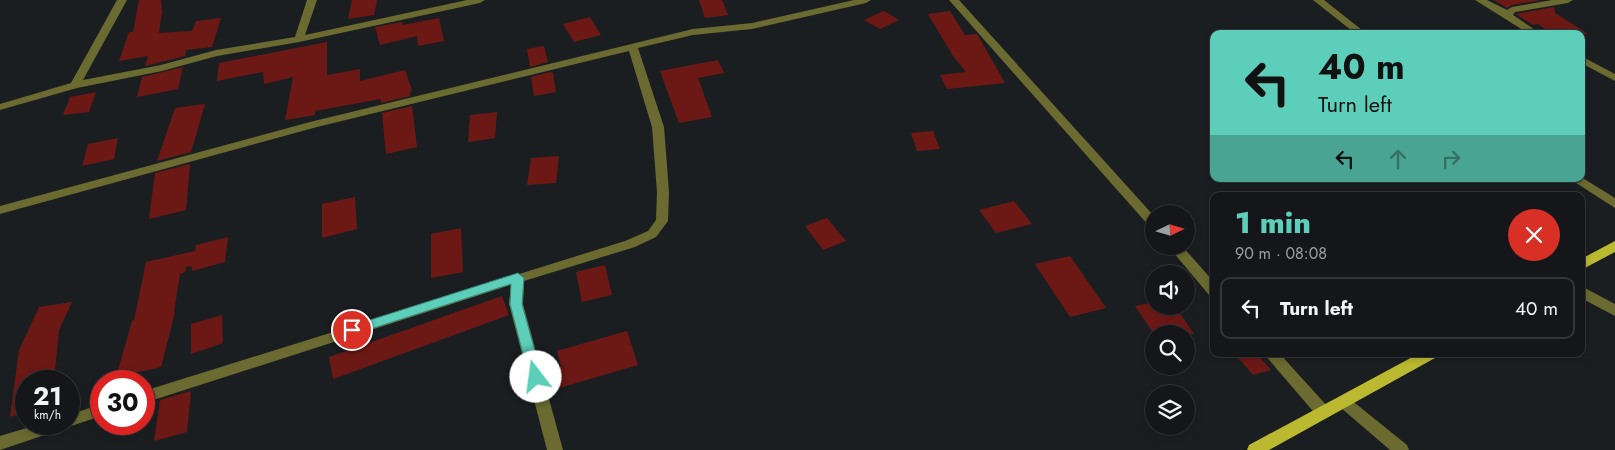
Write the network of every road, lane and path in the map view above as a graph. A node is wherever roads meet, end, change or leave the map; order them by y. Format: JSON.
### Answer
{"nodes":[{"id":1,"x":122,"y":0,"type":"edge"},
{"id":2,"x":312,"y":0,"type":"edge"},
{"id":3,"x":480,"y":0,"type":"edge"},
{"id":4,"x":866,"y":0,"type":"edge"},
{"id":5,"x":954,"y":0,"type":"edge"},
{"id":6,"x":1318,"y":0,"type":"edge"},
{"id":7,"x":1480,"y":0,"type":"edge"},
{"id":8,"x":1568,"y":0,"type":"edge"},
{"id":9,"x":1508,"y":15,"type":"junction"},
{"id":10,"x":1357,"y":30,"type":"edge"},
{"id":11,"x":1529,"y":30,"type":"edge"},
{"id":12,"x":299,"y":39,"type":"junction"},
{"id":13,"x":633,"y":47,"type":"junction"},
{"id":14,"x":1585,"y":61,"type":"edge"},
{"id":15,"x":1615,"y":78,"type":"edge"},
{"id":16,"x":75,"y":85,"type":"junction"},
{"id":17,"x":0,"y":107,"type":"edge"},
{"id":18,"x":1581,"y":182,"type":"edge"},
{"id":19,"x":1615,"y":204,"type":"edge"},
{"id":20,"x":0,"y":210,"type":"edge"},
{"id":21,"x":1145,"y":214,"type":"edge"},
{"id":22,"x":1615,"y":246,"type":"edge"},
{"id":23,"x":1182,"y":255,"type":"edge"},
{"id":24,"x":1585,"y":263,"type":"edge"},
{"id":25,"x":518,"y":278,"type":"junction"},
{"id":26,"x":1210,"y":286,"type":"edge"},
{"id":27,"x":1585,"y":292,"type":"edge"},
{"id":28,"x":1615,"y":311,"type":"edge"},
{"id":29,"x":1273,"y":357,"type":"edge"},
{"id":30,"x":1425,"y":357,"type":"edge"},
{"id":31,"x":155,"y":394,"type":"edge"},
{"id":32,"x":1345,"y":403,"type":"junction"},
{"id":33,"x":1323,"y":412,"type":"junction"},
{"id":34,"x":25,"y":435,"type":"edge"},
{"id":35,"x":0,"y":443,"type":"edge"},
{"id":36,"x":555,"y":450,"type":"edge"},
{"id":37,"x":1255,"y":450,"type":"edge"},
{"id":38,"x":1401,"y":450,"type":"edge"}],
"edges":[{"from":1,"to":16,"type":"street"},
{"from":2,"to":12,"type":"street"},
{"from":3,"to":12,"type":"street"},
{"from":4,"to":13,"type":"street"},
{"from":5,"to":21,"type":"street"},
{"from":6,"to":10,"type":"street"},
{"from":7,"to":9,"type":"street"},
{"from":8,"to":9,"type":"street"},
{"from":9,"to":11,"type":"street"},
{"from":12,"to":16,"type":"street"},
{"from":13,"to":20,"type":"street"},
{"from":13,"to":25,"type":"street"},
{"from":14,"to":15,"type":"street"},
{"from":16,"to":17,"type":"street"},
{"from":18,"to":19,"type":"street"},
{"from":22,"to":24,"type":"main road"},
{"from":23,"to":26,"type":"street"},
{"from":25,"to":31,"type":"street"},
{"from":25,"to":36,"type":"street"},
{"from":27,"to":28,"type":"street"},
{"from":29,"to":33,"type":"street"},
{"from":30,"to":32,"type":"main road"},
{"from":32,"to":33,"type":"main road"},
{"from":32,"to":38,"type":"street"},
{"from":33,"to":37,"type":"main road"},
{"from":34,"to":35,"type":"street"}]}
